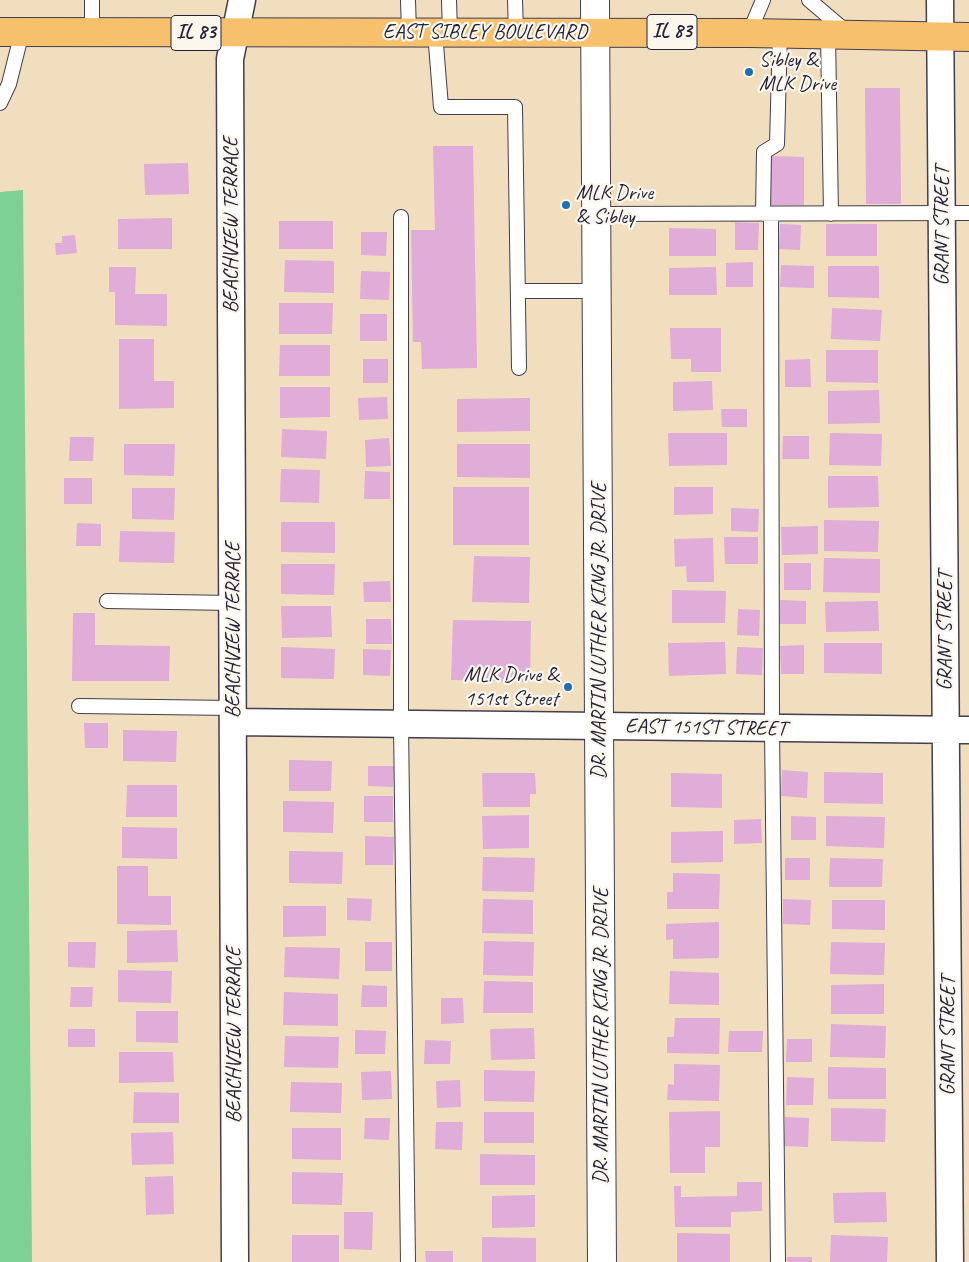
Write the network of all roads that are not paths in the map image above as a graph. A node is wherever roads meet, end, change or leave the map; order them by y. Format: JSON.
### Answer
{"nodes":[{"id":1,"x":92,"y":0,"type":"edge"},
{"id":2,"x":242,"y":0,"type":"edge"},
{"id":3,"x":408,"y":0,"type":"edge"},
{"id":4,"x":449,"y":0,"type":"edge"},
{"id":5,"x":515,"y":0,"type":"edge"},
{"id":6,"x":595,"y":0,"type":"edge"},
{"id":7,"x":762,"y":0,"type":"edge"},
{"id":8,"x":809,"y":0,"type":"edge"},
{"id":9,"x":940,"y":0,"type":"edge"},
{"id":10,"x":11,"y":32,"type":"edge"},
{"id":11,"x":92,"y":32,"type":"junction"},
{"id":12,"x":431,"y":32,"type":"junction"},
{"id":13,"x":516,"y":32,"type":"junction"},
{"id":14,"x":595,"y":32,"type":"junction"},
{"id":15,"x":236,"y":33,"type":"junction"},
{"id":16,"x":749,"y":33,"type":"junction"},
{"id":17,"x":780,"y":33,"type":"junction"},
{"id":18,"x":839,"y":35,"type":"junction"},
{"id":19,"x":941,"y":37,"type":"junction"},
{"id":20,"x":969,"y":37,"type":"edge"},
{"id":21,"x":0,"y":104,"type":"edge"},
{"id":22,"x":942,"y":213,"type":"junction"},
{"id":23,"x":969,"y":213,"type":"edge"},
{"id":24,"x":596,"y":214,"type":"junction"},
{"id":25,"x":767,"y":214,"type":"junction"},
{"id":26,"x":831,"y":214,"type":"junction"},
{"id":27,"x":401,"y":217,"type":"dead end"},
{"id":28,"x":518,"y":291,"type":"junction"},
{"id":29,"x":597,"y":291,"type":"junction"},
{"id":30,"x":519,"y":368,"type":"dead end"},
{"id":31,"x":107,"y":601,"type":"dead end"},
{"id":32,"x":233,"y":603,"type":"junction"},
{"id":33,"x":79,"y":706,"type":"dead end"},
{"id":34,"x":233,"y":715,"type":"junction"},
{"id":35,"x":401,"y":725,"type":"junction"},
{"id":36,"x":599,"y":727,"type":"junction"},
{"id":37,"x":772,"y":729,"type":"junction"},
{"id":38,"x":957,"y":730,"type":"edge"},
{"id":39,"x":235,"y":1262,"type":"edge"},
{"id":40,"x":408,"y":1262,"type":"edge"},
{"id":41,"x":602,"y":1262,"type":"edge"},
{"id":42,"x":778,"y":1262,"type":"edge"},
{"id":43,"x":950,"y":1262,"type":"edge"}],
"edges":[{"from":1,"to":11,"type":"lane"},
{"from":2,"to":15,"type":"street","name":"BEACHVIEW TERRACE"},
{"from":3,"to":12,"type":"lane"},
{"from":4,"to":12,"type":"lane"},
{"from":5,"to":13,"type":"lane"},
{"from":6,"to":14,"type":"street","name":"DR. MARTIN LUTHER KING JR. DRIVE"},
{"from":7,"to":16,"type":"lane"},
{"from":8,"to":18,"type":"lane"},
{"from":9,"to":19,"type":"street","name":"GRANT STREET"},
{"from":10,"to":11,"type":"main road","name":"EAST SIBLEY BOULEVARD","number":"IL 83"},
{"from":10,"to":21,"type":"lane"},
{"from":11,"to":15,"type":"main road","name":"EAST SIBLEY BOULEVARD","number":"IL 83"},
{"from":12,"to":13,"type":"main road","name":"EAST SIBLEY BOULEVARD","number":"IL 83"},
{"from":12,"to":15,"type":"main road","name":"EAST SIBLEY BOULEVARD","number":"IL 83"},
{"from":12,"to":28,"type":"lane"},
{"from":13,"to":14,"type":"main road","name":"EAST SIBLEY BOULEVARD","number":"IL 83"},
{"from":14,"to":16,"type":"main road","name":"EAST SIBLEY BOULEVARD","number":"IL 83"},
{"from":14,"to":24,"type":"street","name":"DR. MARTIN LUTHER KING JR. DRIVE"},
{"from":15,"to":32,"type":"street","name":"BEACHVIEW TERRACE"},
{"from":16,"to":17,"type":"main road","name":"EAST SIBLEY BOULEVARD","number":"IL 83"},
{"from":17,"to":18,"type":"main road","name":"EAST SIBLEY BOULEVARD","number":"IL 83"},
{"from":17,"to":25,"type":"lane"},
{"from":18,"to":19,"type":"main road","name":"EAST SIBLEY BOULEVARD","number":"IL 83"},
{"from":18,"to":26,"type":"lane"},
{"from":19,"to":20,"type":"main road","name":"EAST SIBLEY BOULEVARD","number":"IL 83"},
{"from":19,"to":22,"type":"street","name":"GRANT STREET"},
{"from":22,"to":23,"type":"lane"},
{"from":22,"to":26,"type":"lane"},
{"from":22,"to":38,"type":"street","name":"GRANT STREET"},
{"from":24,"to":25,"type":"lane"},
{"from":24,"to":29,"type":"street","name":"DR. MARTIN LUTHER KING JR. DRIVE"},
{"from":25,"to":26,"type":"lane"},
{"from":25,"to":37,"type":"lane"},
{"from":27,"to":35,"type":"lane"},
{"from":28,"to":29,"type":"lane"},
{"from":28,"to":30,"type":"lane"},
{"from":29,"to":36,"type":"street","name":"DR. MARTIN LUTHER KING JR. DRIVE"},
{"from":31,"to":32,"type":"lane"},
{"from":32,"to":34,"type":"street","name":"BEACHVIEW TERRACE"},
{"from":33,"to":34,"type":"lane"},
{"from":34,"to":35,"type":"street","name":"EAST 151ST STREET"},
{"from":34,"to":39,"type":"street","name":"BEACHVIEW TERRACE"},
{"from":35,"to":36,"type":"street","name":"EAST 151ST STREET"},
{"from":35,"to":40,"type":"lane"},
{"from":36,"to":37,"type":"street","name":"EAST 151ST STREET"},
{"from":36,"to":41,"type":"street","name":"DR. MARTIN LUTHER KING JR. DRIVE"},
{"from":37,"to":38,"type":"street","name":"EAST 151ST STREET"},
{"from":37,"to":42,"type":"lane"},
{"from":38,"to":43,"type":"street","name":"GRANT STREET"}]}
